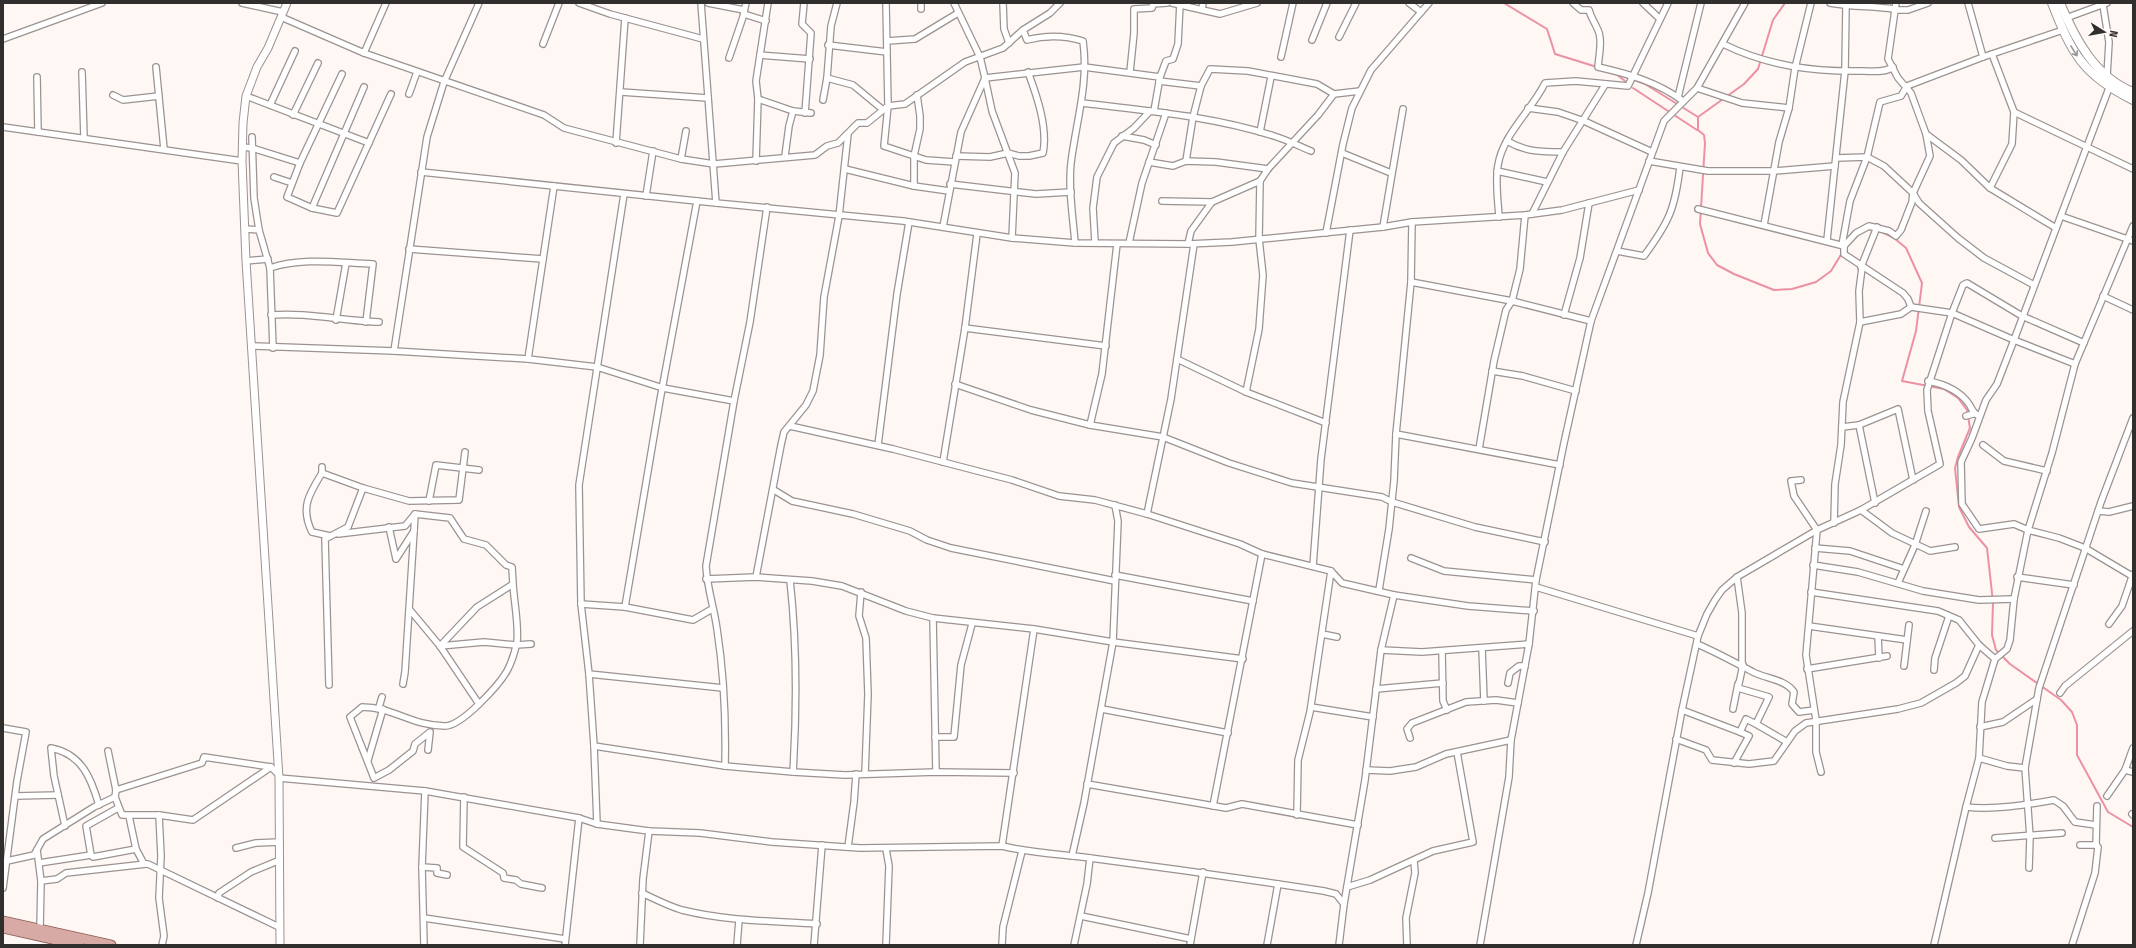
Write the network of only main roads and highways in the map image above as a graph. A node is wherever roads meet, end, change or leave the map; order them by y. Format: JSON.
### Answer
{"nodes":[{"id":1,"x":2052,"y":3,"type":"edge"},
{"id":2,"x":2060,"y":3,"type":"edge"},
{"id":3,"x":2133,"y":92,"type":"edge"},
{"id":4,"x":2133,"y":100,"type":"edge"},
{"id":5,"x":3,"y":921,"type":"edge"},
{"id":6,"x":3,"y":928,"type":"edge"},
{"id":7,"x":79,"y":945,"type":"edge"},
{"id":8,"x":111,"y":945,"type":"edge"}],
"edges":[{"from":1,"to":4,"type":"main road","one_way":true},
{"from":2,"to":3,"type":"main road"},
{"from":5,"to":8,"type":"main road"},
{"from":6,"to":7,"type":"main road"}]}
